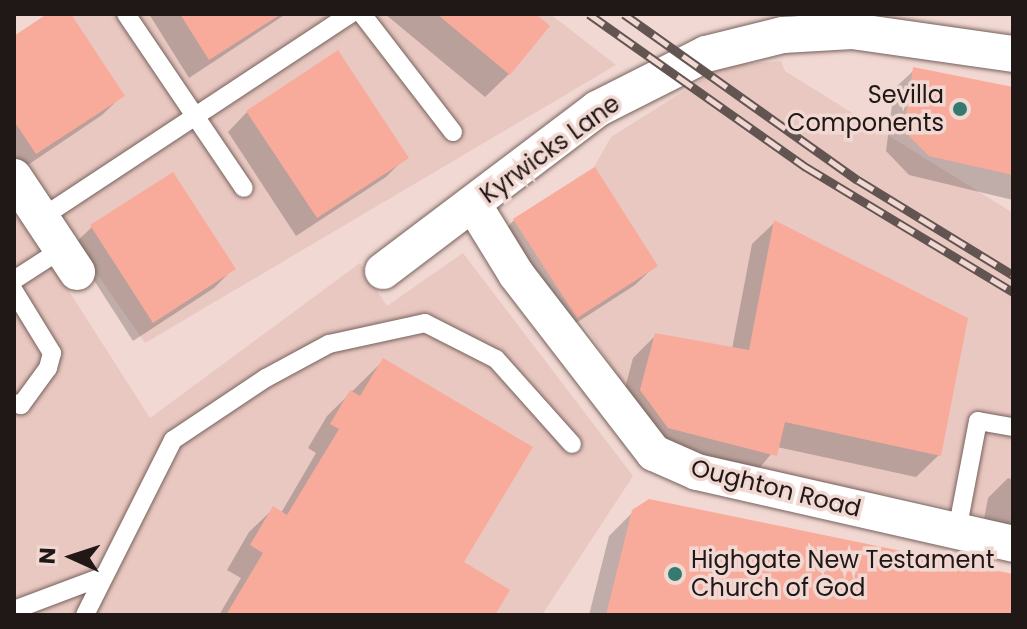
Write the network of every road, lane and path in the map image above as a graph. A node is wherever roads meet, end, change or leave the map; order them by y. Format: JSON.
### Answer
{"nodes":[{"id":1,"x":126,"y":14,"type":"edge"},
{"id":2,"x":350,"y":14,"type":"edge"},
{"id":3,"x":362,"y":14,"type":"edge"},
{"id":4,"x":934,"y":27,"type":"edge"},
{"id":5,"x":1013,"y":54,"type":"edge"},
{"id":6,"x":190,"y":115,"type":"junction"},
{"id":7,"x":453,"y":132,"type":"dead end"},
{"id":8,"x":14,"y":177,"type":"edge"},
{"id":9,"x":244,"y":188,"type":"dead end"},
{"id":10,"x":473,"y":204,"type":"junction"},
{"id":11,"x":41,"y":218,"type":"junction"},
{"id":12,"x":69,"y":260,"type":"joint"},
{"id":13,"x":383,"y":271,"type":"dead end"},
{"id":14,"x":14,"y":280,"type":"edge"},
{"id":15,"x":14,"y":291,"type":"edge"},
{"id":16,"x":14,"y":403,"type":"edge"},
{"id":17,"x":1013,"y":427,"type":"edge"},
{"id":18,"x":572,"y":444,"type":"dead end"},
{"id":19,"x":957,"y":531,"type":"junction"},
{"id":20,"x":1013,"y":544,"type":"edge"},
{"id":21,"x":102,"y":577,"type":"junction"},
{"id":22,"x":14,"y":610,"type":"edge"},
{"id":23,"x":85,"y":615,"type":"edge"}],
"edges":[{"from":1,"to":6,"type":"lane"},
{"from":2,"to":6,"type":"lane"},
{"from":3,"to":7,"type":"lane"},
{"from":4,"to":5,"type":"street","name":"Kyrwicks Lane"},
{"from":4,"to":10,"type":"street","name":"Kyrwicks Lane"},
{"from":6,"to":9,"type":"lane"},
{"from":6,"to":11,"type":"lane"},
{"from":8,"to":11,"type":"street"},
{"from":10,"to":13,"type":"street","name":"Kyrwicks Lane"},
{"from":10,"to":19,"type":"street","name":"Oughton Road"},
{"from":11,"to":12,"type":"street"},
{"from":12,"to":14,"type":"lane"},
{"from":15,"to":16,"type":"lane"},
{"from":17,"to":19,"type":"lane"},
{"from":18,"to":21,"type":"lane"},
{"from":19,"to":20,"type":"street","name":"Oughton Road"},
{"from":21,"to":22,"type":"lane"},
{"from":21,"to":23,"type":"lane"}]}
